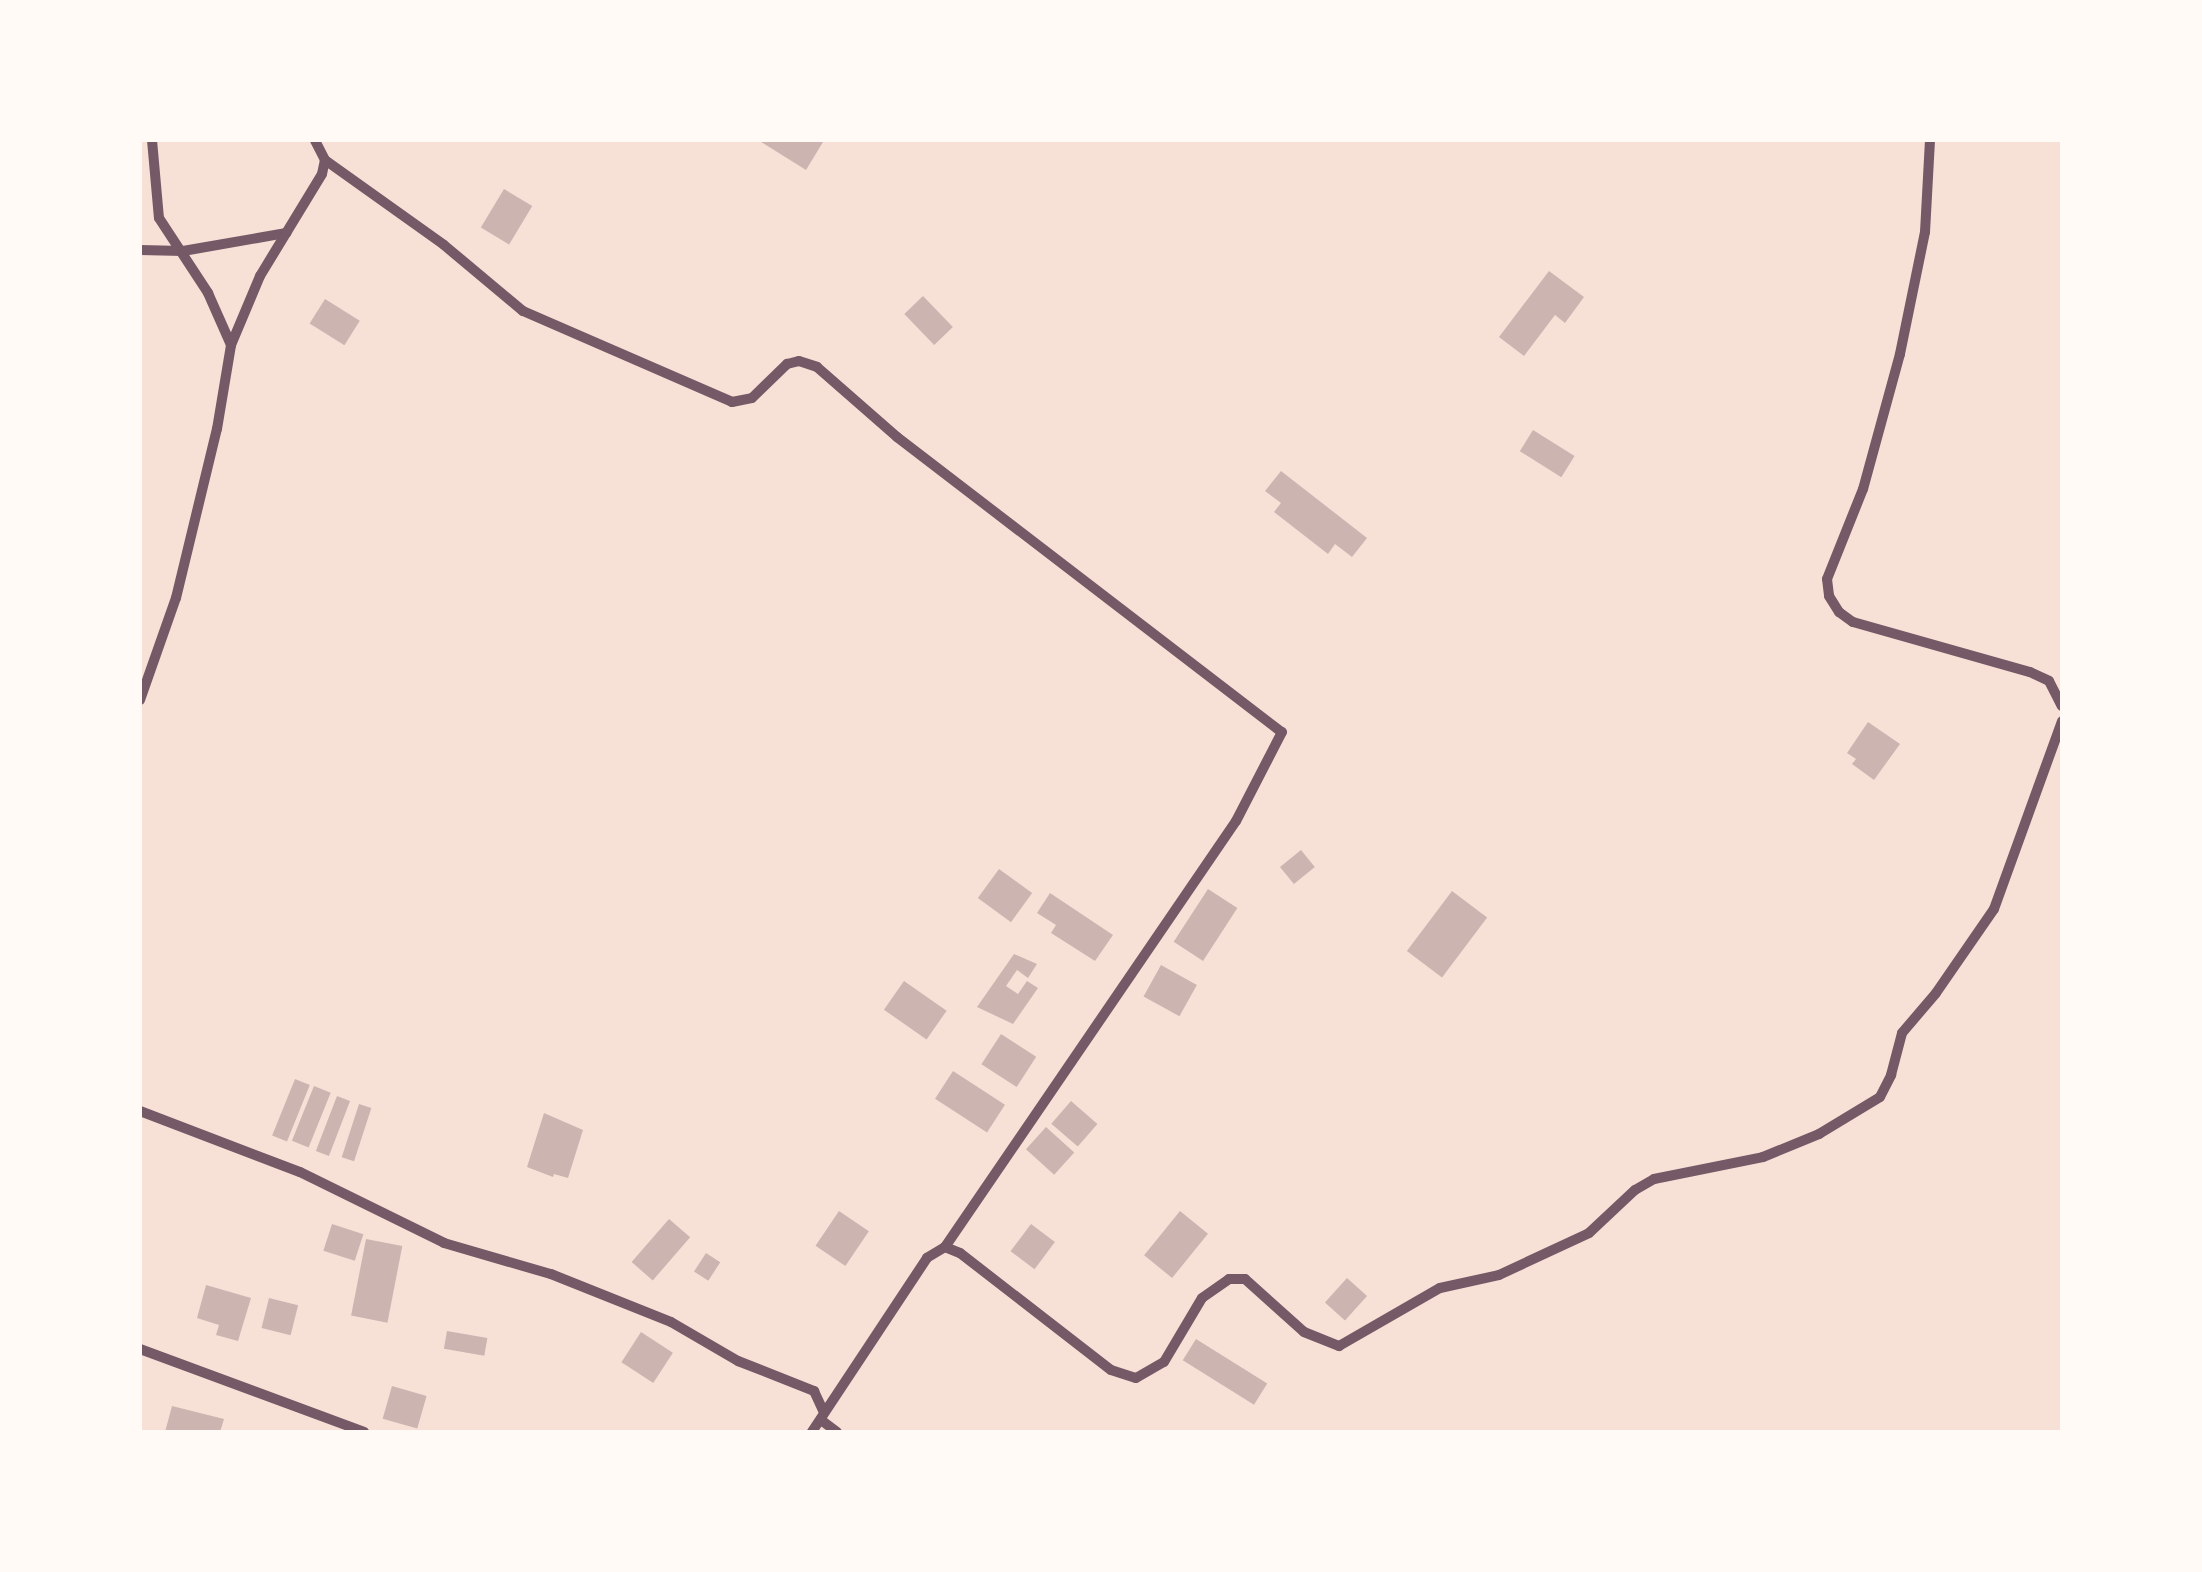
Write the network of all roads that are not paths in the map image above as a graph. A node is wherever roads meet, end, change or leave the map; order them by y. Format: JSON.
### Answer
{"nodes":[{"id":1,"x":152,"y":140,"type":"edge"},
{"id":2,"x":315,"y":140,"type":"edge"},
{"id":3,"x":1930,"y":140,"type":"edge"},
{"id":4,"x":325,"y":160,"type":"junction"},
{"id":5,"x":286,"y":232,"type":"junction"},
{"id":6,"x":140,"y":250,"type":"edge"},
{"id":7,"x":184,"y":251,"type":"junction"},
{"id":8,"x":230,"y":346,"type":"junction"},
{"id":9,"x":140,"y":700,"type":"edge"},
{"id":10,"x":2062,"y":706,"type":"edge"},
{"id":11,"x":2062,"y":722,"type":"edge"},
{"id":12,"x":140,"y":1111,"type":"edge"},
{"id":13,"x":945,"y":1247,"type":"junction"},
{"id":14,"x":140,"y":1349,"type":"edge"},
{"id":15,"x":822,"y":1415,"type":"junction"},
{"id":16,"x":364,"y":1432,"type":"edge"},
{"id":17,"x":812,"y":1432,"type":"edge"},
{"id":18,"x":837,"y":1432,"type":"edge"}],
"edges":[{"from":1,"to":7,"type":"street"},
{"from":2,"to":4,"type":"street"},
{"from":3,"to":10,"type":"street"},
{"from":4,"to":5,"type":"street"},
{"from":4,"to":13,"type":"street"},
{"from":5,"to":7,"type":"street"},
{"from":5,"to":8,"type":"street"},
{"from":6,"to":7,"type":"street"},
{"from":7,"to":8,"type":"street"},
{"from":8,"to":9,"type":"street"},
{"from":11,"to":13,"type":"street"},
{"from":12,"to":15,"type":"street"},
{"from":13,"to":15,"type":"street"},
{"from":14,"to":16,"type":"street"},
{"from":15,"to":17,"type":"street"},
{"from":15,"to":18,"type":"street"}]}
